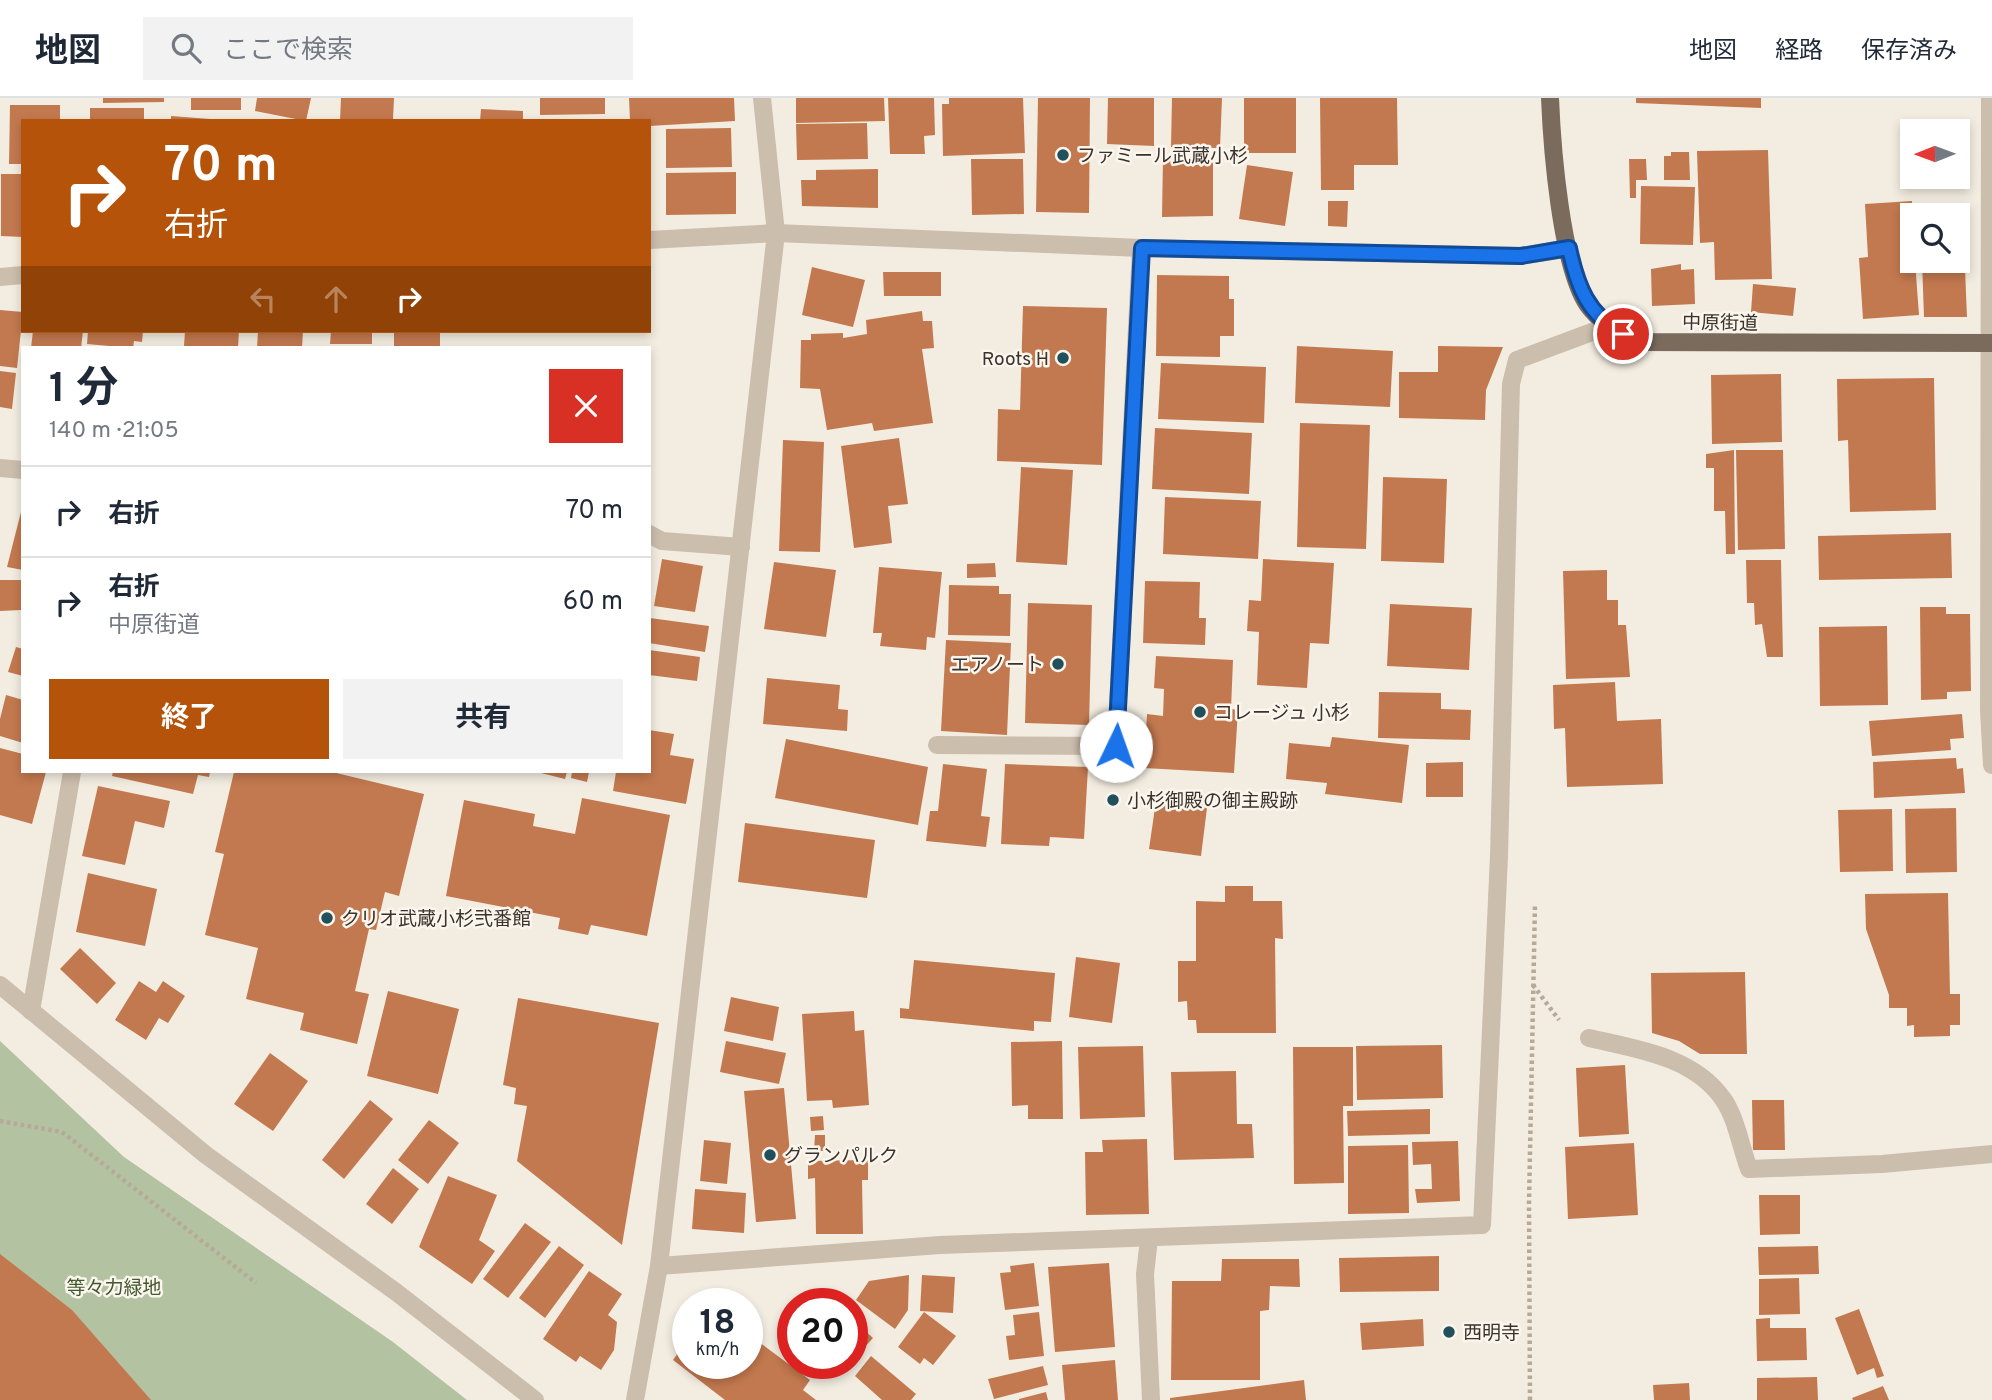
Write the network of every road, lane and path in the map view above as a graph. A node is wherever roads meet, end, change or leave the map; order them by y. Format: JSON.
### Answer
{"nodes":[{"id":1,"x":762,"y":98,"type":"edge"},
{"id":2,"x":1550,"y":98,"type":"edge"},
{"id":3,"x":1990,"y":98,"type":"edge"},
{"id":4,"x":776,"y":233,"type":"junction"},
{"id":5,"x":651,"y":240,"type":"edge"},
{"id":6,"x":1142,"y":248,"type":"junction"},
{"id":7,"x":1569,"y":248,"type":"junction"},
{"id":8,"x":21,"y":275,"type":"edge"},
{"id":9,"x":0,"y":277,"type":"edge"},
{"id":10,"x":1608,"y":326,"type":"junction"},
{"id":11,"x":1991,"y":343,"type":"edge"},
{"id":12,"x":0,"y":467,"type":"edge"},
{"id":13,"x":21,"y":470,"type":"edge"},
{"id":14,"x":651,"y":535,"type":"edge"},
{"id":15,"x":741,"y":547,"type":"junction"},
{"id":16,"x":937,"y":745,"type":"dead end"},
{"id":17,"x":1992,"y":765,"type":"edge"},
{"id":18,"x":72,"y":773,"type":"edge"},
{"id":19,"x":1495,"y":943,"type":"junction"},
{"id":20,"x":0,"y":985,"type":"edge"},
{"id":21,"x":31,"y":1011,"type":"junction"},
{"id":22,"x":1589,"y":1038,"type":"joint"},
{"id":23,"x":0,"y":1121,"type":"edge"},
{"id":24,"x":1992,"y":1154,"type":"edge"},
{"id":25,"x":1149,"y":1239,"type":"junction"},
{"id":26,"x":659,"y":1266,"type":"junction"},
{"id":27,"x":256,"y":1283,"type":"dead end"},
{"id":28,"x":535,"y":1400,"type":"edge"},
{"id":29,"x":635,"y":1400,"type":"edge"},
{"id":30,"x":1152,"y":1400,"type":"edge"}],
"edges":[{"from":1,"to":4,"type":"street"},
{"from":2,"to":7,"type":"main road","name":"中原街道"},
{"from":3,"to":11,"type":"street"},
{"from":4,"to":5,"type":"street"},
{"from":4,"to":6,"type":"street"},
{"from":4,"to":15,"type":"street"},
{"from":6,"to":7,"type":"street"},
{"from":6,"to":16,"type":"street"},
{"from":7,"to":10,"type":"main road","name":"中原街道"},
{"from":8,"to":9,"type":"street"},
{"from":10,"to":11,"type":"main road","name":"中原街道"},
{"from":10,"to":19,"type":"street"},
{"from":11,"to":17,"type":"street"},
{"from":12,"to":13,"type":"street"},
{"from":14,"to":15,"type":"street"},
{"from":15,"to":26,"type":"street"},
{"from":18,"to":21,"type":"street"},
{"from":19,"to":22,"type":"path"},
{"from":19,"to":25,"type":"street"},
{"from":20,"to":21,"type":"street"},
{"from":21,"to":28,"type":"street"},
{"from":22,"to":24,"type":"street"},
{"from":23,"to":27,"type":"path"},
{"from":25,"to":26,"type":"street"},
{"from":25,"to":30,"type":"street"},
{"from":26,"to":29,"type":"street"}]}
